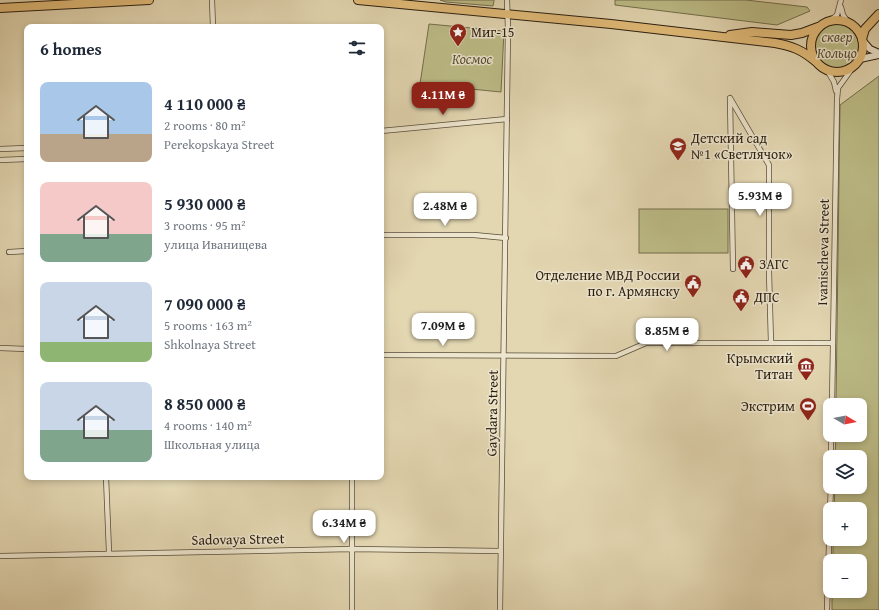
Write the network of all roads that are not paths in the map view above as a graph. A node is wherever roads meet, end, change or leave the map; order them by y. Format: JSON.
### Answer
{"nodes":[{"id":1,"x":149,"y":0,"type":"edge"},
{"id":2,"x":212,"y":0,"type":"edge"},
{"id":3,"x":358,"y":0,"type":"edge"},
{"id":4,"x":507,"y":0,"type":"edge"},
{"id":5,"x":841,"y":0,"type":"edge"},
{"id":6,"x":841,"y":7,"type":"junction"},
{"id":7,"x":0,"y":8,"type":"edge"},
{"id":8,"x":508,"y":15,"type":"junction"},
{"id":9,"x":877,"y":15,"type":"edge"},
{"id":10,"x":831,"y":20,"type":"junction"},
{"id":11,"x":849,"y":22,"type":"junction"},
{"id":12,"x":213,"y":24,"type":"edge"},
{"id":13,"x":819,"y":26,"type":"junction"},
{"id":14,"x":718,"y":36,"type":"junction"},
{"id":15,"x":862,"y":40,"type":"junction"},
{"id":16,"x":879,"y":54,"type":"edge"},
{"id":17,"x":860,"y":59,"type":"junction"},
{"id":18,"x":815,"y":61,"type":"junction"},
{"id":19,"x":854,"y":66,"type":"junction"},
{"id":20,"x":826,"y":70,"type":"junction"},
{"id":21,"x":836,"y":99,"type":"junction"},
{"id":22,"x":507,"y":119,"type":"junction"},
{"id":23,"x":384,"y":131,"type":"edge"},
{"id":24,"x":24,"y":148,"type":"edge"},
{"id":25,"x":0,"y":149,"type":"edge"},
{"id":26,"x":24,"y":159,"type":"edge"},
{"id":27,"x":0,"y":160,"type":"edge"},
{"id":28,"x":384,"y":235,"type":"edge"},
{"id":29,"x":506,"y":238,"type":"junction"},
{"id":30,"x":24,"y":251,"type":"edge"},
{"id":31,"x":9,"y":252,"type":"dead end"},
{"id":32,"x":733,"y":270,"type":"dead end"},
{"id":33,"x":771,"y":343,"type":"junction"},
{"id":34,"x":833,"y":343,"type":"junction"},
{"id":35,"x":0,"y":348,"type":"edge"},
{"id":36,"x":24,"y":349,"type":"edge"},
{"id":37,"x":504,"y":354,"type":"junction"},
{"id":38,"x":384,"y":355,"type":"edge"},
{"id":39,"x":832,"y":398,"type":"edge"},
{"id":40,"x":106,"y":480,"type":"edge"},
{"id":41,"x":352,"y":480,"type":"edge"},
{"id":42,"x":829,"y":546,"type":"edge"},
{"id":43,"x":352,"y":549,"type":"junction"},
{"id":44,"x":500,"y":551,"type":"junction"},
{"id":45,"x":109,"y":552,"type":"junction"},
{"id":46,"x":0,"y":556,"type":"edge"},
{"id":47,"x":352,"y":610,"type":"edge"},
{"id":48,"x":500,"y":610,"type":"edge"},
{"id":49,"x":827,"y":610,"type":"edge"}],
"edges":[{"from":1,"to":7,"type":"highway"},
{"from":2,"to":12,"type":"street"},
{"from":3,"to":8,"type":"highway"},
{"from":4,"to":8,"type":"street","name":"Gaydara Street"},
{"from":5,"to":6,"type":"street"},
{"from":6,"to":10,"type":"street"},
{"from":6,"to":11,"type":"street"},
{"from":8,"to":14,"type":"highway"},
{"from":8,"to":22,"type":"street","name":"Gaydara Street"},
{"from":9,"to":11,"type":"highway"},
{"from":9,"to":15,"type":"highway"},
{"from":10,"to":11,"type":"highway"},
{"from":10,"to":13,"type":"highway"},
{"from":11,"to":15,"type":"highway"},
{"from":13,"to":14,"type":"highway"},
{"from":13,"to":18,"type":"highway"},
{"from":14,"to":18,"type":"highway"},
{"from":15,"to":16,"type":"main road"},
{"from":15,"to":17,"type":"highway"},
{"from":16,"to":17,"type":"main road"},
{"from":17,"to":19,"type":"highway"},
{"from":18,"to":20,"type":"highway"},
{"from":19,"to":20,"type":"highway"},
{"from":19,"to":21,"type":"street","name":"Ivanischeva Street"},
{"from":20,"to":21,"type":"street","name":"Ivanischeva Street"},
{"from":21,"to":34,"type":"street","name":"Ivanischeva Street"},
{"from":22,"to":23,"type":"street"},
{"from":22,"to":29,"type":"street","name":"Gaydara Street"},
{"from":24,"to":25,"type":"street"},
{"from":26,"to":27,"type":"street"},
{"from":28,"to":29,"type":"street"},
{"from":29,"to":37,"type":"street","name":"Gaydara Street"},
{"from":30,"to":31,"type":"street"},
{"from":32,"to":33,"type":"street"},
{"from":33,"to":34,"type":"street"},
{"from":33,"to":37,"type":"street"},
{"from":34,"to":39,"type":"street","name":"Ivanischeva Street"},
{"from":35,"to":36,"type":"street"},
{"from":37,"to":38,"type":"street"},
{"from":37,"to":44,"type":"street","name":"Gaydara Street"},
{"from":40,"to":45,"type":"street"},
{"from":41,"to":43,"type":"street"},
{"from":42,"to":49,"type":"street"},
{"from":43,"to":44,"type":"street","name":"Sadovaya Street"},
{"from":43,"to":45,"type":"street","name":"Sadovaya Street"},
{"from":43,"to":47,"type":"street"},
{"from":44,"to":48,"type":"street","name":"Gaydara Street"},
{"from":45,"to":46,"type":"street","name":"Sadovaya Street"}]}
